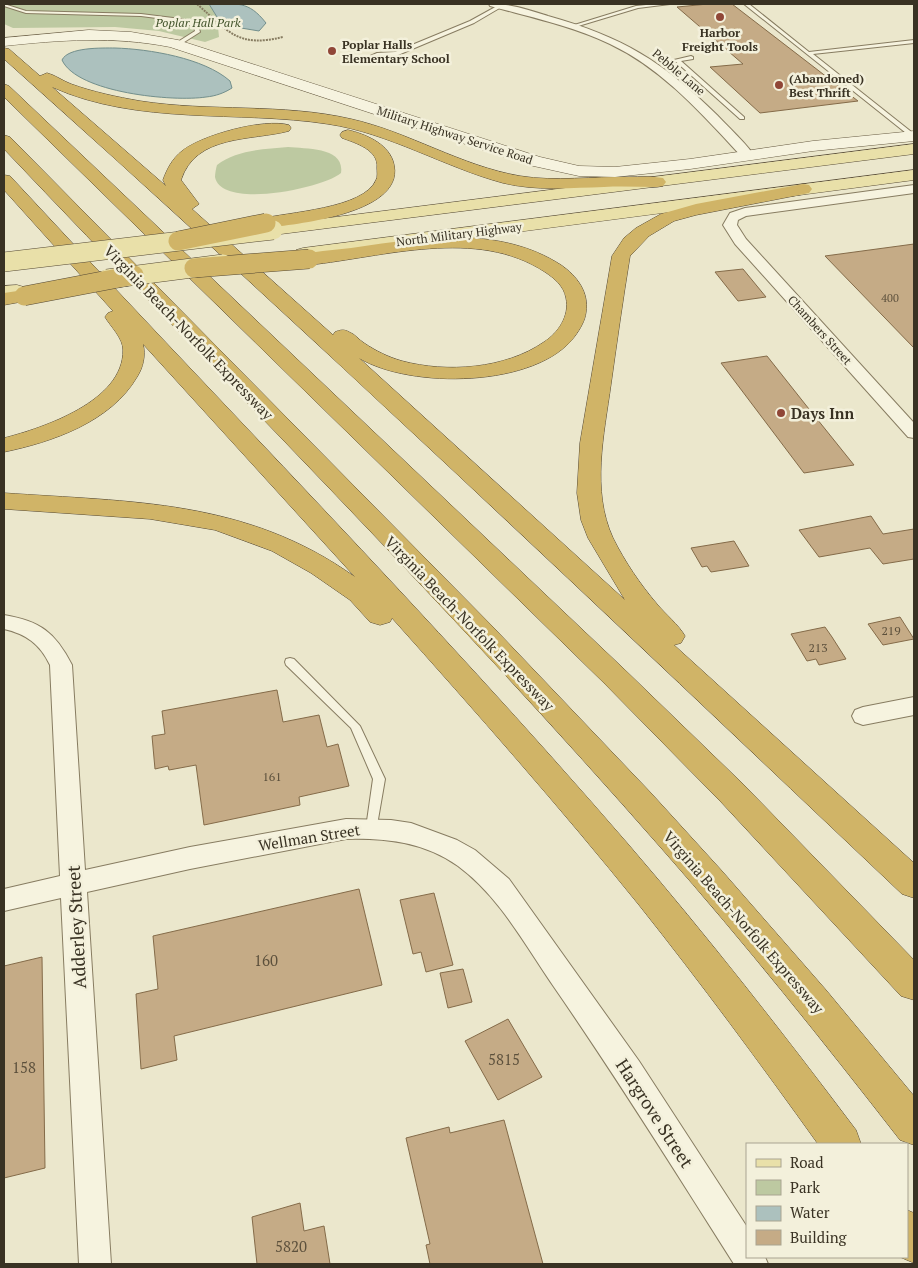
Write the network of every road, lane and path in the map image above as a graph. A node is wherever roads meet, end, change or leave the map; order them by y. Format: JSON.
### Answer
{"nodes":[{"id":1,"x":197,"y":4,"type":"edge"},
{"id":2,"x":499,"y":4,"type":"edge"},
{"id":3,"x":668,"y":4,"type":"edge"},
{"id":4,"x":746,"y":4,"type":"edge"},
{"id":5,"x":4,"y":6,"type":"edge"},
{"id":6,"x":636,"y":6,"type":"edge"},
{"id":7,"x":573,"y":26,"type":"junction"},
{"id":8,"x":283,"y":37,"type":"dead end"},
{"id":9,"x":914,"y":41,"type":"edge"},
{"id":10,"x":4,"y":42,"type":"edge"},
{"id":11,"x":178,"y":44,"type":"junction"},
{"id":12,"x":4,"y":52,"type":"edge"},
{"id":13,"x":810,"y":53,"type":"junction"},
{"id":14,"x":691,"y":58,"type":"dead end"},
{"id":15,"x":358,"y":63,"type":"dead end"},
{"id":16,"x":4,"y":89,"type":"edge"},
{"id":17,"x":742,"y":118,"type":"dead end"},
{"id":18,"x":4,"y":140,"type":"edge"},
{"id":19,"x":910,"y":143,"type":"edge"},
{"id":20,"x":747,"y":154,"type":"junction"},
{"id":21,"x":914,"y":175,"type":"edge"},
{"id":22,"x":4,"y":180,"type":"edge"},
{"id":23,"x":656,"y":182,"type":"junction"},
{"id":24,"x":914,"y":189,"type":"edge"},
{"id":25,"x":802,"y":190,"type":"junction"},
{"id":26,"x":4,"y":193,"type":"edge"},
{"id":27,"x":43,"y":222,"type":"junction"},
{"id":28,"x":270,"y":227,"type":"junction"},
{"id":29,"x":225,"y":248,"type":"junction"},
{"id":30,"x":306,"y":256,"type":"junction"},
{"id":31,"x":4,"y":262,"type":"edge"},
{"id":32,"x":81,"y":263,"type":"junction"},
{"id":33,"x":194,"y":268,"type":"joint"},
{"id":34,"x":134,"y":275,"type":"joint"},
{"id":35,"x":263,"y":282,"type":"junction"},
{"id":36,"x":12,"y":294,"type":"edge"},
{"id":37,"x":914,"y":433,"type":"edge"},
{"id":38,"x":4,"y":445,"type":"edge"},
{"id":39,"x":4,"y":501,"type":"edge"},
{"id":40,"x":4,"y":622,"type":"edge"},
{"id":41,"x":290,"y":662,"type":"dead end"},
{"id":42,"x":914,"y":706,"type":"edge"},
{"id":43,"x":863,"y":716,"type":"dead end"},
{"id":44,"x":503,"y":724,"type":"junction"},
{"id":45,"x":372,"y":828,"type":"junction"},
{"id":46,"x":914,"y":868,"type":"edge"},
{"id":47,"x":74,"y":884,"type":"junction"},
{"id":48,"x":914,"y":884,"type":"edge"},
{"id":49,"x":4,"y":900,"type":"edge"},
{"id":50,"x":559,"y":971,"type":"joint"},
{"id":51,"x":914,"y":984,"type":"edge"},
{"id":52,"x":914,"y":1126,"type":"edge"},
{"id":53,"x":841,"y":1143,"type":"edge"},
{"id":54,"x":746,"y":1255,"type":"edge"},
{"id":55,"x":95,"y":1264,"type":"edge"}],
"edges":[{"from":1,"to":8,"type":"path"},
{"from":2,"to":7,"type":"street","name":"Pebble Lane"},
{"from":2,"to":15,"type":"lane"},
{"from":3,"to":6,"type":"lane"},
{"from":4,"to":13,"type":"lane"},
{"from":5,"to":11,"type":"lane"},
{"from":6,"to":7,"type":"lane"},
{"from":7,"to":20,"type":"street","name":"Pebble Lane"},
{"from":9,"to":13,"type":"lane"},
{"from":10,"to":11,"type":"street","name":"Military Highway Service Road"},
{"from":11,"to":20,"type":"street","name":"Military Highway Service Road"},
{"from":12,"to":23,"type":"highway"},
{"from":12,"to":29,"type":"highway"},
{"from":13,"to":19,"type":"lane"},
{"from":14,"to":17,"type":"lane"},
{"from":16,"to":51,"type":"highway"},
{"from":18,"to":52,"type":"highway","name":"Virginia Beach-Norfolk Expressway"},
{"from":19,"to":20,"type":"main road"},
{"from":19,"to":23,"type":"main road","name":"North Military Highway"},
{"from":21,"to":25,"type":"main road","name":"North Military Highway"},
{"from":22,"to":27,"type":"highway"},
{"from":23,"to":28,"type":"main road","name":"North Military Highway"},
{"from":24,"to":37,"type":"street","name":"Chambers Street"},
{"from":25,"to":30,"type":"main road","name":"North Military Highway"},
{"from":25,"to":46,"type":"highway"},
{"from":26,"to":27,"type":"highway"},
{"from":27,"to":32,"type":"highway"},
{"from":28,"to":29,"type":"highway"},
{"from":28,"to":31,"type":"main road","name":"North Military Highway","bridge":true},
{"from":29,"to":35,"type":"highway"},
{"from":30,"to":33,"type":"highway","bridge":true},
{"from":30,"to":35,"type":"highway"},
{"from":32,"to":38,"type":"highway"},
{"from":32,"to":44,"type":"highway"},
{"from":33,"to":34,"type":"main road","bridge":true},
{"from":34,"to":36,"type":"highway","bridge":true},
{"from":35,"to":48,"type":"highway"},
{"from":39,"to":44,"type":"highway"},
{"from":40,"to":47,"type":"street","name":"Adderley Street"},
{"from":41,"to":45,"type":"lane"},
{"from":42,"to":43,"type":"street"},
{"from":44,"to":53,"type":"highway"},
{"from":45,"to":47,"type":"street","name":"Wellman Street"},
{"from":45,"to":50,"type":"street","name":"Wellman Street"},
{"from":47,"to":49,"type":"street","name":"Wellman Street"},
{"from":47,"to":55,"type":"street","name":"Adderley Street"},
{"from":50,"to":54,"type":"street","name":"Hargrove Street"}]}
